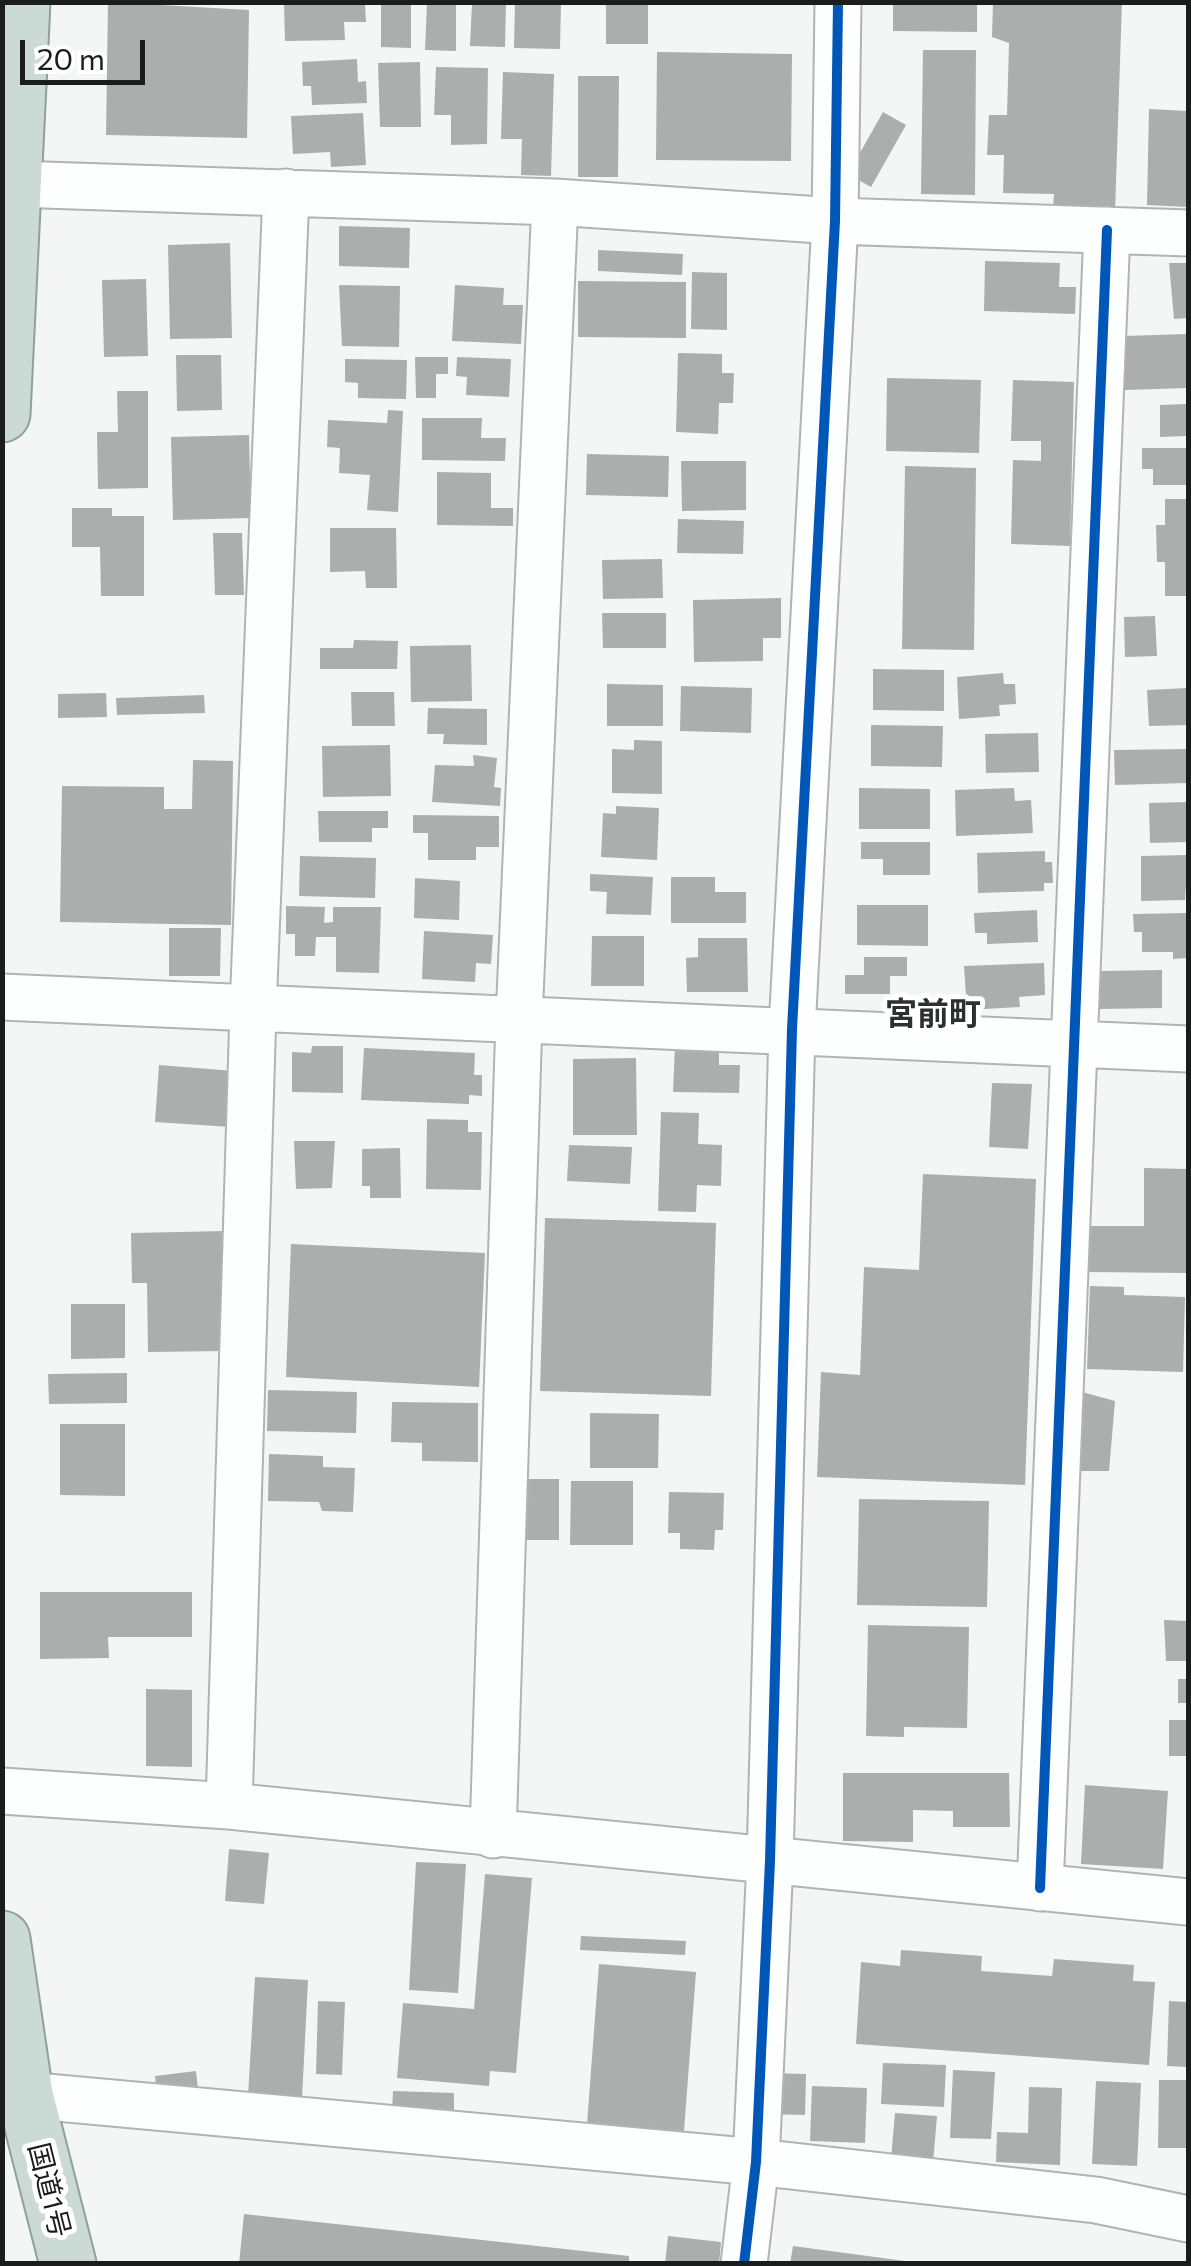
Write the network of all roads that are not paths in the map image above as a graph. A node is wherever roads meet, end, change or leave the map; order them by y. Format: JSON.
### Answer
{"nodes":[{"id":1,"x":22,"y":2,"type":"edge"},
{"id":2,"x":838,"y":2,"type":"edge"},
{"id":3,"x":14,"y":184,"type":"junction"},
{"id":4,"x":286,"y":192,"type":"junction"},
{"id":5,"x":555,"y":202,"type":"junction"},
{"id":6,"x":835,"y":221,"type":"junction"},
{"id":7,"x":1107,"y":230,"type":"junction"},
{"id":8,"x":1188,"y":232,"type":"edge"},
{"id":9,"x":2,"y":414,"type":"edge"},
{"id":10,"x":2,"y":998,"type":"edge"},
{"id":11,"x":252,"y":1010,"type":"junction"},
{"id":12,"x":519,"y":1019,"type":"junction"},
{"id":13,"x":792,"y":1030,"type":"junction"},
{"id":14,"x":1077,"y":1044,"type":"junction"},
{"id":15,"x":1188,"y":1049,"type":"edge"},
{"id":16,"x":2,"y":1792,"type":"edge"},
{"id":17,"x":229,"y":1806,"type":"junction"},
{"id":18,"x":494,"y":1836,"type":"junction"},
{"id":19,"x":770,"y":1861,"type":"junction"},
{"id":20,"x":1040,"y":1888,"type":"junction"},
{"id":21,"x":1188,"y":1902,"type":"edge"},
{"id":22,"x":2,"y":1940,"type":"edge"},
{"id":23,"x":25,"y":2094,"type":"junction"},
{"id":24,"x":756,"y":2162,"type":"junction"},
{"id":25,"x":1188,"y":2219,"type":"edge"},
{"id":26,"x":68,"y":2250,"type":"edge"},
{"id":27,"x":744,"y":2264,"type":"edge"}],
"edges":[{"from":1,"to":3,"type":"highway"},
{"from":2,"to":6,"type":"street"},
{"from":3,"to":4,"type":"street"},
{"from":3,"to":9,"type":"highway"},
{"from":4,"to":5,"type":"street"},
{"from":4,"to":11,"type":"street"},
{"from":5,"to":6,"type":"street"},
{"from":5,"to":12,"type":"street"},
{"from":6,"to":7,"type":"street"},
{"from":6,"to":13,"type":"street"},
{"from":7,"to":8,"type":"street"},
{"from":7,"to":14,"type":"street"},
{"from":10,"to":11,"type":"street"},
{"from":11,"to":12,"type":"street"},
{"from":11,"to":17,"type":"street"},
{"from":12,"to":13,"type":"street"},
{"from":12,"to":18,"type":"street"},
{"from":13,"to":14,"type":"street"},
{"from":13,"to":19,"type":"street"},
{"from":14,"to":15,"type":"street"},
{"from":14,"to":20,"type":"street"},
{"from":16,"to":17,"type":"street"},
{"from":17,"to":18,"type":"street"},
{"from":18,"to":19,"type":"street"},
{"from":19,"to":20,"type":"street"},
{"from":19,"to":24,"type":"street"},
{"from":20,"to":21,"type":"street"},
{"from":22,"to":23,"type":"highway","name":"国道1号"},
{"from":23,"to":24,"type":"street"},
{"from":23,"to":26,"type":"highway","name":"国道1号"},
{"from":24,"to":25,"type":"street"},
{"from":24,"to":27,"type":"street"}]}
